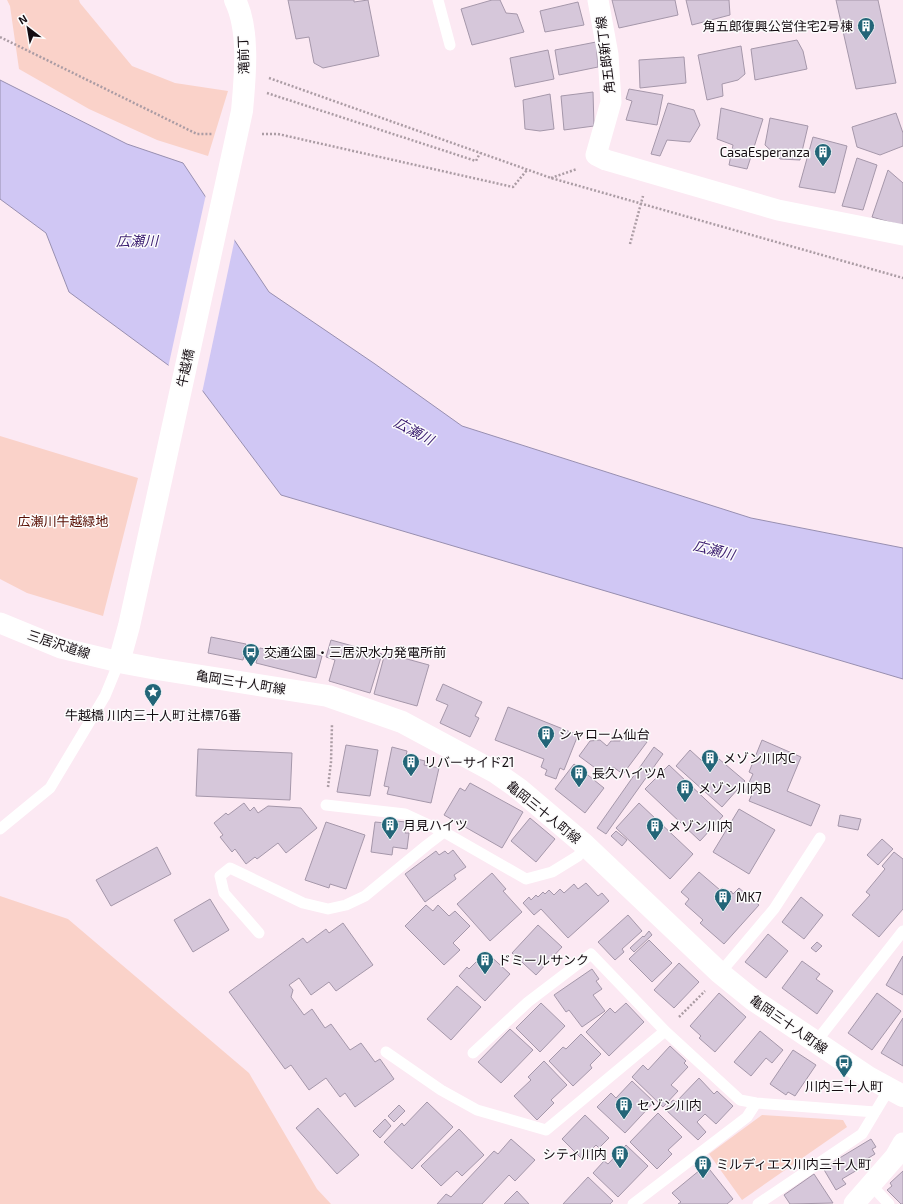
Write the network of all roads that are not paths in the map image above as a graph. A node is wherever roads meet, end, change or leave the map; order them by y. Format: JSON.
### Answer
{"nodes":[{"id":1,"x":235,"y":0,"type":"edge"},
{"id":2,"x":438,"y":0,"type":"edge"},
{"id":3,"x":598,"y":0,"type":"edge"},
{"id":4,"x":450,"y":44,"type":"dead end"},
{"id":5,"x":242,"y":111,"type":"joint"},
{"id":6,"x":903,"y":234,"type":"edge"},
{"id":7,"x":0,"y":623,"type":"edge"},
{"id":8,"x":119,"y":662,"type":"junction"},
{"id":9,"x":326,"y":805,"type":"road end"},
{"id":10,"x":0,"y":829,"type":"edge"},
{"id":11,"x":444,"y":832,"type":"junction"},
{"id":12,"x":820,"y":838,"type":"dead end"},
{"id":13,"x":585,"y":845,"type":"junction"},
{"id":14,"x":903,"y":931,"type":"edge"},
{"id":15,"x":259,"y":933,"type":"dead end"},
{"id":16,"x":720,"y":973,"type":"junction"},
{"id":17,"x":666,"y":1031,"type":"junction"},
{"id":18,"x":815,"y":1043,"type":"junction"},
{"id":19,"x":386,"y":1052,"type":"dead end"},
{"id":20,"x":473,"y":1053,"type":"dead end"},
{"id":21,"x":896,"y":1093,"type":"edge"},
{"id":22,"x":756,"y":1103,"type":"junction"},
{"id":23,"x":875,"y":1112,"type":"junction"},
{"id":24,"x":903,"y":1143,"type":"edge"},
{"id":25,"x":871,"y":1185,"type":"junction"},
{"id":26,"x":633,"y":1204,"type":"edge"},
{"id":27,"x":758,"y":1204,"type":"edge"},
{"id":28,"x":854,"y":1204,"type":"edge"},
{"id":29,"x":889,"y":1204,"type":"edge"}],
"edges":[{"from":1,"to":5,"type":"street","name":"滝前丁"},
{"from":2,"to":4,"type":"lane"},
{"from":3,"to":6,"type":"street","name":"角五郎新丁線"},
{"from":5,"to":8,"type":"street","name":"牛越橋"},
{"from":7,"to":8,"type":"street","name":"三居沢道線"},
{"from":8,"to":10,"type":"lane"},
{"from":8,"to":13,"type":"street","name":"亀岡三十人町線"},
{"from":9,"to":11,"type":"lane"},
{"from":11,"to":13,"type":"lane"},
{"from":11,"to":15,"type":"lane"},
{"from":12,"to":16,"type":"lane"},
{"from":13,"to":16,"type":"street","name":"亀岡三十人町線"},
{"from":14,"to":18,"type":"lane"},
{"from":16,"to":18,"type":"street","name":"亀岡三十人町線"},
{"from":17,"to":19,"type":"lane"},
{"from":17,"to":20,"type":"lane"},
{"from":17,"to":22,"type":"lane"},
{"from":18,"to":21,"type":"street","name":"亀岡三十人町線"},
{"from":21,"to":23,"type":"lane"},
{"from":22,"to":23,"type":"lane"},
{"from":22,"to":26,"type":"lane"},
{"from":23,"to":27,"type":"lane"},
{"from":24,"to":25,"type":"street"},
{"from":25,"to":28,"type":"street"},
{"from":25,"to":29,"type":"lane"}]}
